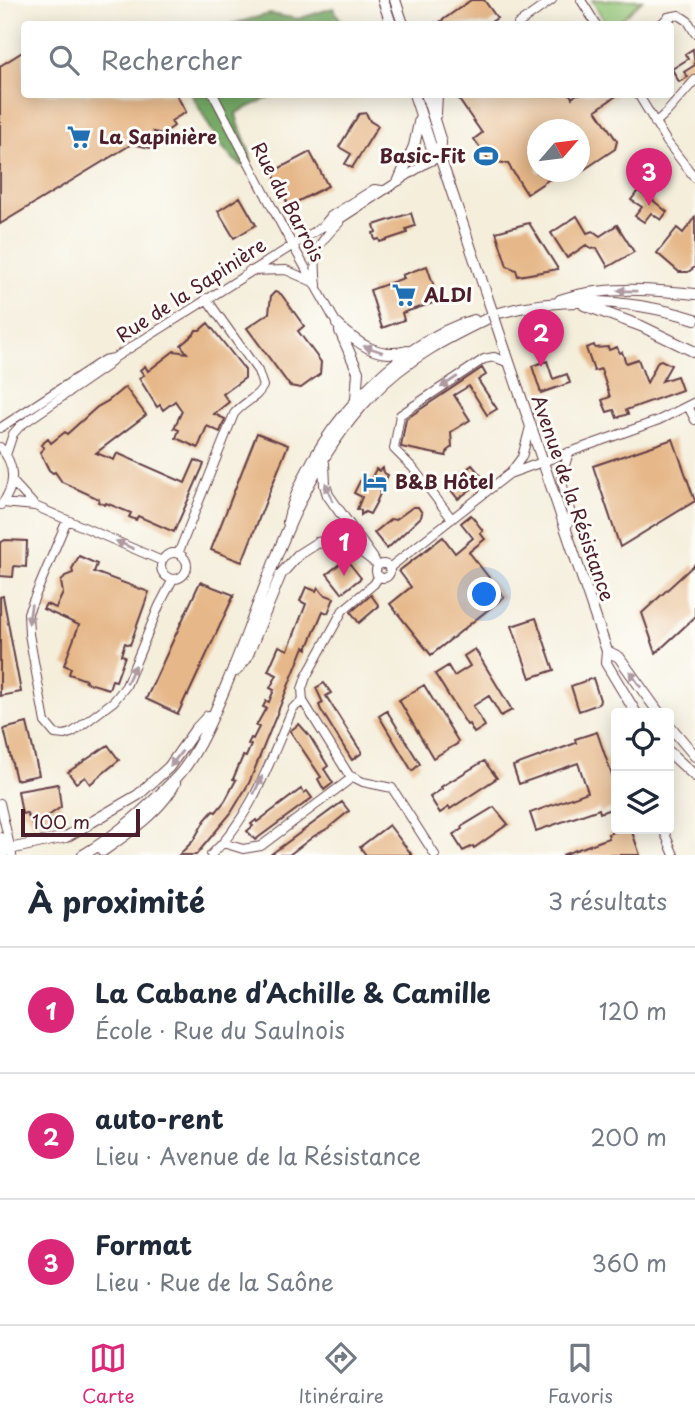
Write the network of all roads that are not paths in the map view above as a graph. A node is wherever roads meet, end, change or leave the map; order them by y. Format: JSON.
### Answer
{"nodes":[{"id":1,"x":383,"y":0,"type":"edge"},
{"id":2,"x":395,"y":0,"type":"edge"},
{"id":3,"x":552,"y":0,"type":"edge"},
{"id":4,"x":581,"y":0,"type":"edge"},
{"id":5,"x":390,"y":21,"type":"edge"},
{"id":6,"x":402,"y":21,"type":"edge"},
{"id":7,"x":522,"y":21,"type":"edge"},
{"id":8,"x":594,"y":21,"type":"edge"},
{"id":9,"x":663,"y":21,"type":"edge"},
{"id":10,"x":695,"y":33,"type":"edge"},
{"id":11,"x":695,"y":80,"type":"edge"},
{"id":12,"x":215,"y":98,"type":"edge"},
{"id":13,"x":415,"y":98,"type":"edge"},
{"id":14,"x":427,"y":98,"type":"edge"},
{"id":15,"x":437,"y":98,"type":"edge"},
{"id":16,"x":640,"y":98,"type":"edge"},
{"id":17,"x":421,"y":114,"type":"junction"},
{"id":18,"x":655,"y":123,"type":"junction"},
{"id":19,"x":436,"y":125,"type":"junction"},
{"id":20,"x":440,"y":157,"type":"junction"},
{"id":21,"x":695,"y":178,"type":"edge"},
{"id":22,"x":399,"y":180,"type":"junction"},
{"id":23,"x":382,"y":190,"type":"junction"},
{"id":24,"x":347,"y":215,"type":"junction"},
{"id":25,"x":322,"y":227,"type":"junction"},
{"id":26,"x":292,"y":244,"type":"junction"},
{"id":27,"x":249,"y":271,"type":"junction"},
{"id":28,"x":315,"y":285,"type":"junction"},
{"id":29,"x":695,"y":295,"type":"edge"},
{"id":30,"x":206,"y":298,"type":"junction"},
{"id":31,"x":574,"y":302,"type":"junction"},
{"id":32,"x":551,"y":303,"type":"junction"},
{"id":33,"x":499,"y":313,"type":"junction"},
{"id":34,"x":695,"y":319,"type":"edge"},
{"id":35,"x":337,"y":324,"type":"junction"},
{"id":36,"x":416,"y":347,"type":"junction"},
{"id":37,"x":695,"y":352,"type":"edge"},
{"id":38,"x":114,"y":358,"type":"junction"},
{"id":39,"x":508,"y":358,"type":"junction"},
{"id":40,"x":356,"y":400,"type":"junction"},
{"id":41,"x":691,"y":404,"type":"edge"},
{"id":42,"x":695,"y":420,"type":"edge"},
{"id":43,"x":530,"y":426,"type":"junction"},
{"id":44,"x":0,"y":428,"type":"edge"},
{"id":45,"x":3,"y":451,"type":"edge"},
{"id":46,"x":569,"y":452,"type":"junction"},
{"id":47,"x":324,"y":459,"type":"junction"},
{"id":48,"x":542,"y":462,"type":"junction"},
{"id":49,"x":509,"y":474,"type":"junction"},
{"id":50,"x":13,"y":482,"type":"junction"},
{"id":51,"x":1,"y":504,"type":"edge"},
{"id":52,"x":36,"y":506,"type":"junction"},
{"id":53,"x":452,"y":519,"type":"junction"},
{"id":54,"x":67,"y":520,"type":"junction"},
{"id":55,"x":566,"y":532,"type":"junction"},
{"id":56,"x":285,"y":533,"type":"junction"},
{"id":57,"x":178,"y":554,"type":"junction"},
{"id":58,"x":162,"y":561,"type":"junction"},
{"id":59,"x":377,"y":568,"type":"junction"},
{"id":60,"x":173,"y":579,"type":"junction"},
{"id":61,"x":607,"y":651,"type":"junction"},
{"id":62,"x":229,"y":679,"type":"junction"},
{"id":63,"x":303,"y":701,"type":"junction"},
{"id":64,"x":218,"y":705,"type":"junction"},
{"id":65,"x":633,"y":708,"type":"edge"},
{"id":66,"x":655,"y":708,"type":"edge"},
{"id":67,"x":674,"y":731,"type":"edge"},
{"id":68,"x":694,"y":756,"type":"edge"},
{"id":69,"x":674,"y":758,"type":"edge"},
{"id":70,"x":674,"y":759,"type":"edge"},
{"id":71,"x":695,"y":776,"type":"edge"},
{"id":72,"x":177,"y":777,"type":"junction"},
{"id":73,"x":353,"y":778,"type":"junction"},
{"id":74,"x":0,"y":803,"type":"edge"},
{"id":75,"x":666,"y":834,"type":"edge"},
{"id":76,"x":0,"y":836,"type":"edge"},
{"id":77,"x":223,"y":843,"type":"junction"},
{"id":78,"x":6,"y":852,"type":"edge"},
{"id":79,"x":83,"y":855,"type":"edge"},
{"id":80,"x":96,"y":855,"type":"edge"},
{"id":81,"x":211,"y":855,"type":"edge"},
{"id":82,"x":435,"y":855,"type":"edge"},
{"id":83,"x":674,"y":855,"type":"edge"}],
"edges":[{"from":1,"to":5,"type":"main road"},
{"from":2,"to":6,"type":"main road"},
{"from":3,"to":7,"type":"street"},
{"from":4,"to":8,"type":"street"},
{"from":9,"to":10,"type":"street"},
{"from":11,"to":18,"type":"street"},
{"from":12,"to":26,"type":"street","name":"Rue du Barrois"},
{"from":13,"to":17,"type":"main road","name":"Avenue de la Résistance"},
{"from":14,"to":19,"type":"main road","name":"Avenue de la Résistance"},
{"from":15,"to":19,"type":"main road"},
{"from":16,"to":18,"type":"street"},
{"from":17,"to":20,"type":"main road","name":"Avenue de la Résistance"},
{"from":17,"to":22,"type":"main road"},
{"from":18,"to":21,"type":"street"},
{"from":19,"to":20,"type":"main road","name":"Avenue de la Résistance"},
{"from":20,"to":22,"type":"street","name":"Rue de la Sapinière"},
{"from":20,"to":39,"type":"main road","name":"Avenue de la Résistance","bridge":true},
{"from":22,"to":23,"type":"street","name":"Rue de la Sapinière"},
{"from":23,"to":24,"type":"street","name":"Rue de la Sapinière"},
{"from":23,"to":25,"type":"street","name":"Rue de la Sapinière"},
{"from":24,"to":25,"type":"street","name":"Rue de la Sapinière"},
{"from":24,"to":28,"type":"street"},
{"from":25,"to":26,"type":"street","name":"Rue de la Sapinière"},
{"from":26,"to":27,"type":"street","name":"Rue de la Sapinière"},
{"from":26,"to":28,"type":"street","name":"Rue du Barrois"},
{"from":27,"to":28,"type":"street"},
{"from":27,"to":30,"type":"street","name":"Rue de la Sapinière"},
{"from":28,"to":35,"type":"street","name":"Rue du Barrois"},
{"from":29,"to":32,"type":"main road","one_way":true},
{"from":30,"to":38,"type":"street","name":"Rue de la Sapinière"},
{"from":30,"to":57,"type":"street"},
{"from":31,"to":32,"type":"main road"},
{"from":31,"to":34,"type":"main road"},
{"from":31,"to":37,"type":"main road"},
{"from":32,"to":33,"type":"main road"},
{"from":33,"to":36,"type":"main road"},
{"from":33,"to":47,"type":"main road"},
{"from":36,"to":35,"type":"main road","one_way":true},
{"from":35,"to":40,"type":"main road"},
{"from":36,"to":40,"type":"main road"},
{"from":38,"to":44,"type":"street","name":"Rue de la Sapinière"},
{"from":38,"to":45,"type":"street","name":"Rue de la Sapinière"},
{"from":39,"to":43,"type":"main road","name":"Avenue de la Résistance"},
{"from":39,"to":53,"type":"street","one_way":true},
{"from":40,"to":56,"type":"main road"},
{"from":41,"to":42,"type":"street"},
{"from":41,"to":46,"type":"street"},
{"from":43,"to":48,"type":"main road","name":"Avenue de la Résistance"},
{"from":43,"to":49,"type":"street"},
{"from":45,"to":50,"type":"street"},
{"from":46,"to":48,"type":"street"},
{"from":46,"to":55,"type":"street"},
{"from":47,"to":56,"type":"main road"},
{"from":59,"to":47,"type":"main road","one_way":true},
{"from":48,"to":49,"type":"street"},
{"from":48,"to":55,"type":"main road","name":"Avenue de la Résistance"},
{"from":49,"to":53,"type":"street"},
{"from":50,"to":51,"type":"street"},
{"from":50,"to":52,"type":"street"},
{"from":51,"to":52,"type":"street"},
{"from":52,"to":54,"type":"street"},
{"from":53,"to":59,"type":"street"},
{"from":58,"to":54,"type":"street","one_way":true},
{"from":54,"to":60,"type":"street","one_way":true},
{"from":55,"to":61,"type":"main road","name":"Avenue de la Résistance"},
{"from":56,"to":62,"type":"main road"},
{"from":57,"to":58,"type":"street"},
{"from":57,"to":60,"type":"street"},
{"from":58,"to":60,"type":"street"},
{"from":59,"to":62,"type":"main road"},
{"from":59,"to":63,"type":"street"},
{"from":61,"to":65,"type":"main road","name":"Avenue de la Résistance"},
{"from":66,"to":61,"type":"main road","name":"Avenue de la Résistance","one_way":true},
{"from":62,"to":64,"type":"main road"},
{"from":63,"to":73,"type":"street"},
{"from":77,"to":63,"type":"street","one_way":true},
{"from":64,"to":72,"type":"main road"},
{"from":64,"to":78,"type":"main road","one_way":true},
{"from":67,"to":68,"type":"main road"},
{"from":68,"to":69,"type":"main road"},
{"from":70,"to":71,"type":"main road"},
{"from":72,"to":79,"type":"main road"},
{"from":72,"to":80,"type":"main road"},
{"from":73,"to":77,"type":"street"},
{"from":73,"to":82,"type":"street"},
{"from":74,"to":78,"type":"street"},
{"from":75,"to":83,"type":"street"},
{"from":76,"to":78,"type":"street"},
{"from":77,"to":81,"type":"street"}]}
